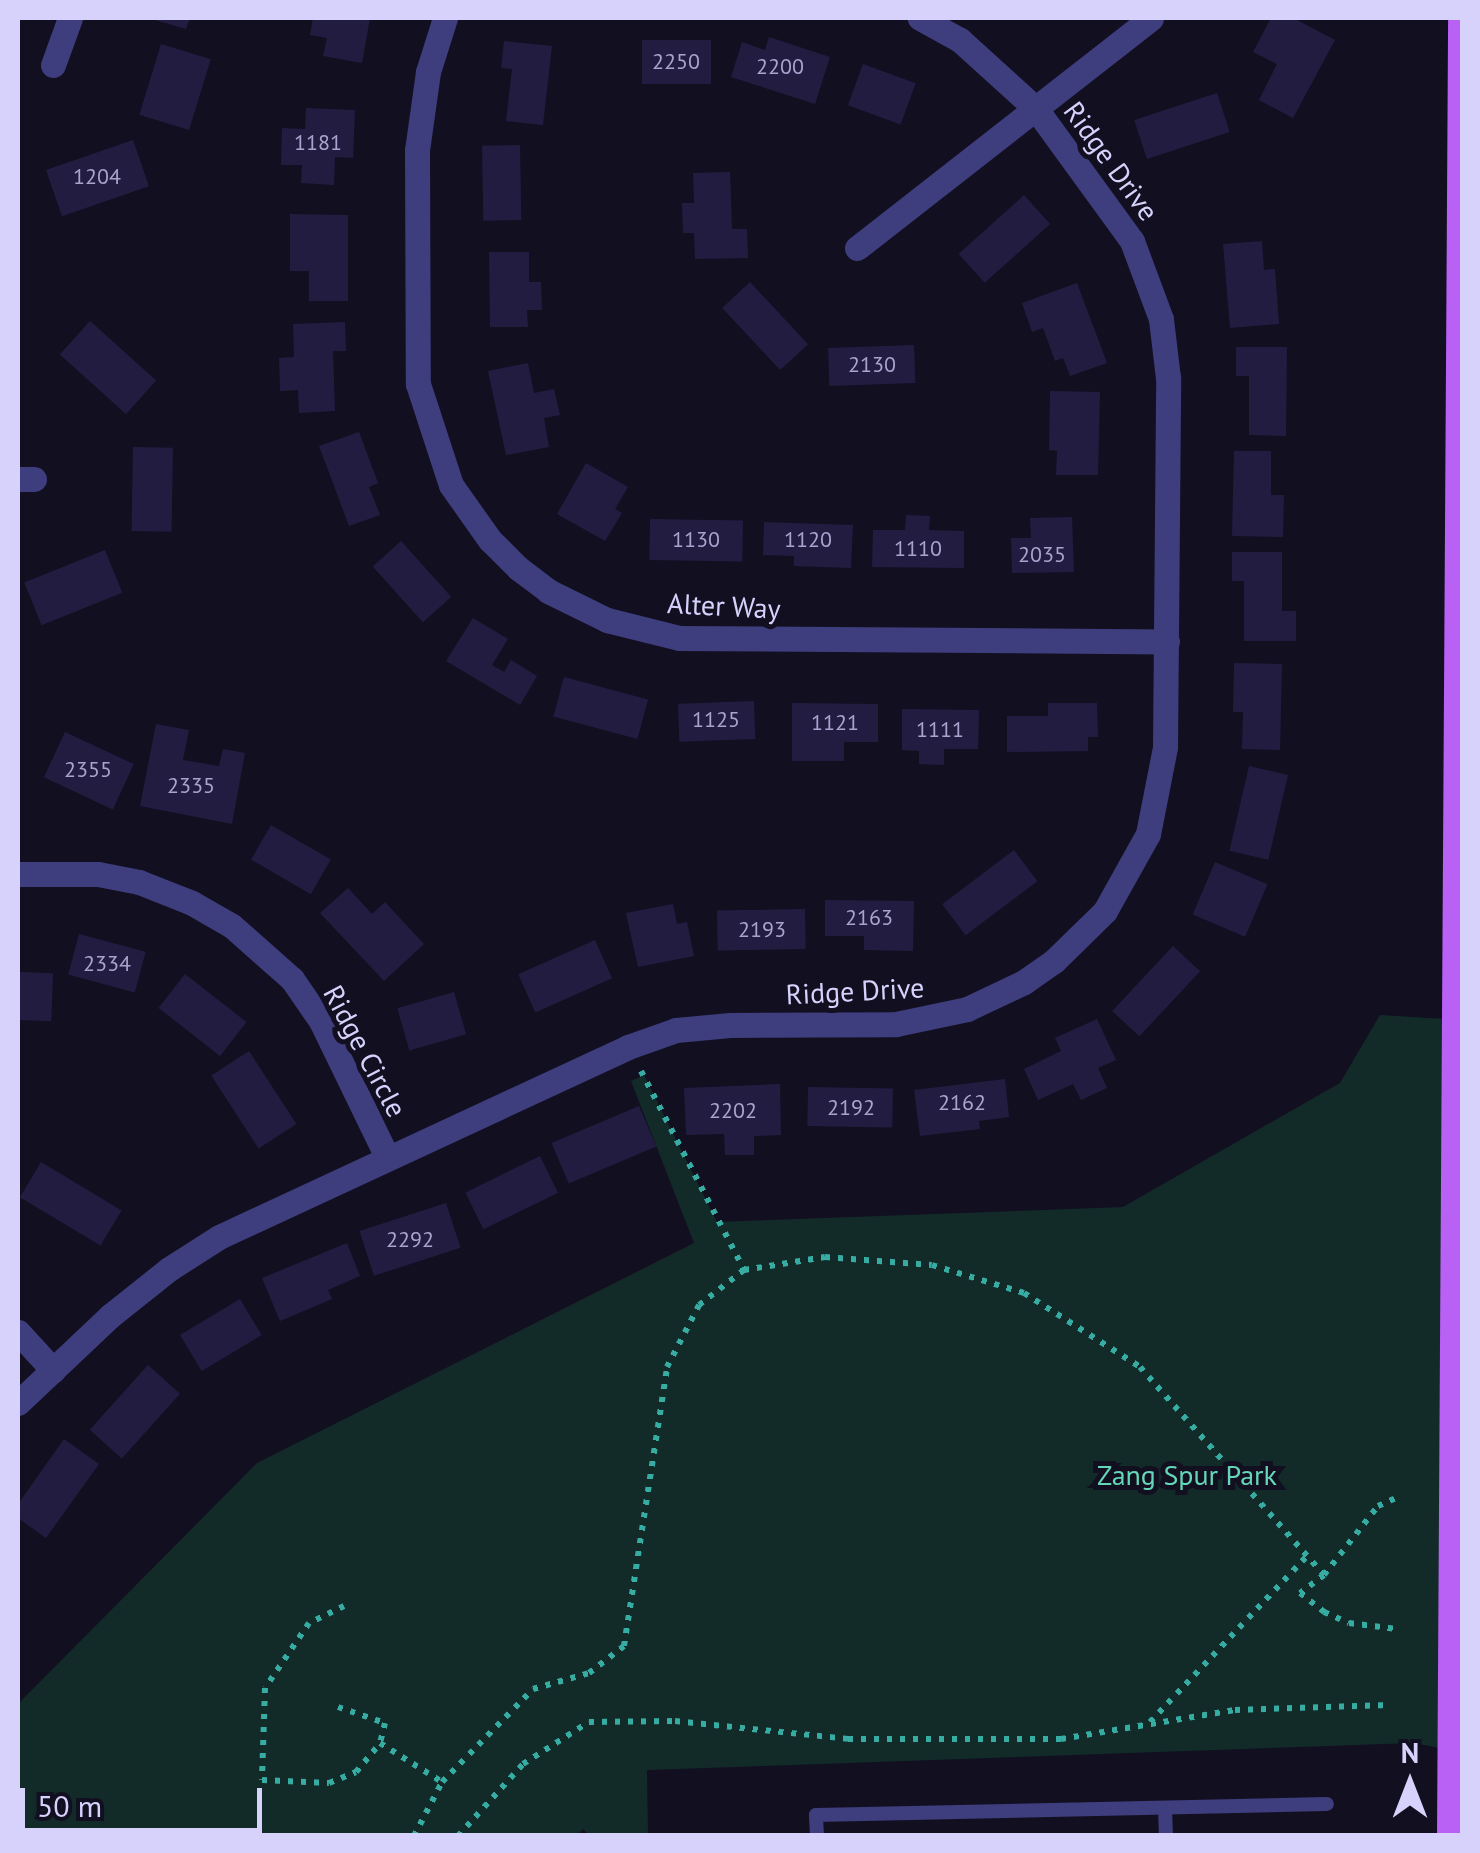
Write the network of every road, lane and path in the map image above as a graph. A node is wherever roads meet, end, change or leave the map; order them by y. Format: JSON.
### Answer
{"nodes":[{"id":1,"x":70,"y":18,"type":"edge"},
{"id":2,"x":445,"y":18,"type":"edge"},
{"id":3,"x":920,"y":18,"type":"edge"},
{"id":4,"x":1151,"y":18,"type":"edge"},
{"id":5,"x":1460,"y":18,"type":"edge"},
{"id":6,"x":53,"y":65,"type":"dead end"},
{"id":7,"x":1036,"y":109,"type":"junction"},
{"id":8,"x":857,"y":248,"type":"dead end"},
{"id":9,"x":1167,"y":641,"type":"junction"},
{"id":10,"x":18,"y":874,"type":"edge"},
{"id":11,"x":628,"y":1046,"type":"junction"},
{"id":12,"x":387,"y":1157,"type":"junction"},
{"id":13,"x":744,"y":1270,"type":"junction"},
{"id":14,"x":18,"y":1332,"type":"edge"},
{"id":15,"x":53,"y":1370,"type":"junction"},
{"id":16,"x":18,"y":1403,"type":"edge"},
{"id":17,"x":1398,"y":1498,"type":"dead end"},
{"id":18,"x":1307,"y":1556,"type":"junction"},
{"id":19,"x":1324,"y":1576,"type":"junction"},
{"id":20,"x":344,"y":1606,"type":"dead end"},
{"id":21,"x":1397,"y":1629,"type":"dead end"},
{"id":22,"x":1389,"y":1705,"type":"dead end"},
{"id":23,"x":338,"y":1706,"type":"dead end"},
{"id":24,"x":1150,"y":1722,"type":"junction"},
{"id":25,"x":380,"y":1743,"type":"junction"},
{"id":26,"x":442,"y":1782,"type":"junction"},
{"id":27,"x":1327,"y":1804,"type":"dead end"},
{"id":28,"x":1166,"y":1808,"type":"junction"},
{"id":29,"x":414,"y":1836,"type":"edge"},
{"id":30,"x":458,"y":1836,"type":"edge"},
{"id":31,"x":817,"y":1836,"type":"edge"},
{"id":32,"x":1166,"y":1836,"type":"edge"},
{"id":33,"x":1448,"y":1836,"type":"edge"}],
"edges":[{"from":1,"to":6,"type":"street"},
{"from":2,"to":9,"type":"street","name":"Alter Way"},
{"from":3,"to":7,"type":"street","name":"Ridge Drive"},
{"from":4,"to":7,"type":"street","name":"Ridge Drive"},
{"from":5,"to":33,"type":"main road"},
{"from":7,"to":8,"type":"street","name":"Ridge Drive"},
{"from":7,"to":9,"type":"street","name":"Ridge Drive"},
{"from":9,"to":11,"type":"street","name":"Ridge Drive"},
{"from":10,"to":12,"type":"street","name":"Ridge Circle"},
{"from":11,"to":12,"type":"street","name":"Ridge Drive"},
{"from":11,"to":13,"type":"path"},
{"from":12,"to":15,"type":"street","name":"Ridge Drive"},
{"from":13,"to":18,"type":"path"},
{"from":13,"to":26,"type":"path"},
{"from":14,"to":15,"type":"street"},
{"from":15,"to":16,"type":"street","name":"Ridge Drive"},
{"from":17,"to":19,"type":"path"},
{"from":18,"to":19,"type":"path"},
{"from":18,"to":24,"type":"path"},
{"from":19,"to":21,"type":"path"},
{"from":20,"to":25,"type":"path"},
{"from":22,"to":24,"type":"path"},
{"from":23,"to":25,"type":"path"},
{"from":24,"to":30,"type":"path"},
{"from":25,"to":26,"type":"path"},
{"from":26,"to":29,"type":"path"},
{"from":27,"to":28,"type":"lane"},
{"from":28,"to":31,"type":"lane"},
{"from":28,"to":32,"type":"lane"}]}
